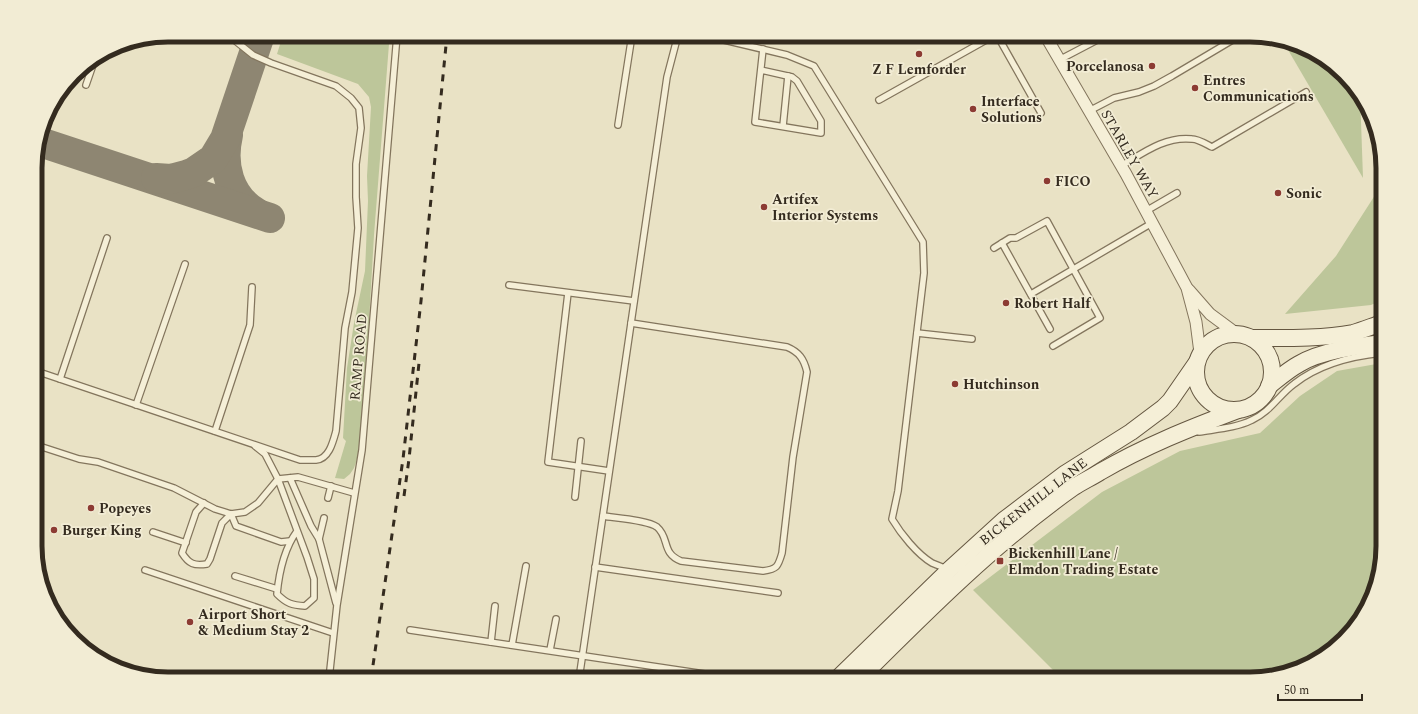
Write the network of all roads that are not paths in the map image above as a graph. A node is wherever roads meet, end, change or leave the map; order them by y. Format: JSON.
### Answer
{"nodes":[{"id":1,"x":237,"y":42,"type":"edge"},
{"id":2,"x":397,"y":42,"type":"edge"},
{"id":3,"x":631,"y":42,"type":"edge"},
{"id":4,"x":676,"y":42,"type":"edge"},
{"id":5,"x":733,"y":42,"type":"edge"},
{"id":6,"x":983,"y":42,"type":"edge"},
{"id":7,"x":1000,"y":42,"type":"edge"},
{"id":8,"x":1049,"y":42,"type":"edge"},
{"id":9,"x":1093,"y":42,"type":"edge"},
{"id":10,"x":1229,"y":42,"type":"edge"},
{"id":11,"x":763,"y":49,"type":"junction"},
{"id":12,"x":1059,"y":60,"type":"junction"},
{"id":13,"x":92,"y":67,"type":"edge"},
{"id":14,"x":761,"y":70,"type":"junction"},
{"id":15,"x":788,"y":76,"type":"junction"},
{"id":16,"x":86,"y":86,"type":"dead end"},
{"id":17,"x":1306,"y":92,"type":"dead end"},
{"id":18,"x":879,"y":100,"type":"dead end"},
{"id":19,"x":1089,"y":110,"type":"junction"},
{"id":20,"x":1041,"y":113,"type":"dead end"},
{"id":21,"x":618,"y":125,"type":"dead end"},
{"id":22,"x":783,"y":126,"type":"junction"},
{"id":23,"x":1121,"y":166,"type":"junction"},
{"id":24,"x":1177,"y":193,"type":"dead end"},
{"id":25,"x":1146,"y":211,"type":"junction"},
{"id":26,"x":1152,"y":223,"type":"junction"},
{"id":27,"x":107,"y":238,"type":"dead end"},
{"id":28,"x":1002,"y":243,"type":"junction"},
{"id":29,"x":994,"y":248,"type":"dead end"},
{"id":30,"x":185,"y":264,"type":"dead end"},
{"id":31,"x":1072,"y":268,"type":"junction"},
{"id":32,"x":509,"y":285,"type":"dead end"},
{"id":33,"x":252,"y":287,"type":"dead end"},
{"id":34,"x":1187,"y":288,"type":"junction"},
{"id":35,"x":568,"y":293,"type":"junction"},
{"id":36,"x":1030,"y":294,"type":"junction"},
{"id":37,"x":634,"y":301,"type":"junction"},
{"id":38,"x":631,"y":323,"type":"junction"},
{"id":39,"x":1376,"y":325,"type":"edge"},
{"id":40,"x":1050,"y":329,"type":"dead end"},
{"id":41,"x":1376,"y":330,"type":"edge"},
{"id":42,"x":917,"y":333,"type":"junction"},
{"id":43,"x":1353,"y":333,"type":"junction"},
{"id":44,"x":1244,"y":336,"type":"junction"},
{"id":45,"x":972,"y":339,"type":"dead end"},
{"id":46,"x":1376,"y":344,"type":"edge"},
{"id":47,"x":1053,"y":346,"type":"dead end"},
{"id":48,"x":1376,"y":354,"type":"edge"},
{"id":49,"x":1199,"y":358,"type":"junction"},
{"id":50,"x":42,"y":373,"type":"edge"},
{"id":51,"x":60,"y":379,"type":"junction"},
{"id":52,"x":1269,"y":386,"type":"junction"},
{"id":53,"x":136,"y":405,"type":"junction"},
{"id":54,"x":1238,"y":410,"type":"junction"},
{"id":55,"x":215,"y":431,"type":"junction"},
{"id":56,"x":1171,"y":435,"type":"junction"},
{"id":57,"x":581,"y":441,"type":"dead end"},
{"id":58,"x":253,"y":444,"type":"junction"},
{"id":59,"x":42,"y":448,"type":"edge"},
{"id":60,"x":579,"y":466,"type":"junction"},
{"id":61,"x":610,"y":471,"type":"junction"},
{"id":62,"x":290,"y":478,"type":"junction"},
{"id":63,"x":278,"y":479,"type":"junction"},
{"id":64,"x":331,"y":486,"type":"junction"},
{"id":65,"x":354,"y":493,"type":"junction"},
{"id":66,"x":575,"y":497,"type":"dead end"},
{"id":67,"x":328,"y":498,"type":"dead end"},
{"id":68,"x":204,"y":503,"type":"junction"},
{"id":69,"x":231,"y":514,"type":"junction"},
{"id":70,"x":603,"y":516,"type":"junction"},
{"id":71,"x":324,"y":518,"type":"dead end"},
{"id":72,"x":297,"y":531,"type":"junction"},
{"id":73,"x":153,"y":532,"type":"dead end"},
{"id":74,"x":319,"y":539,"type":"junction"},
{"id":75,"x":290,"y":541,"type":"junction"},
{"id":76,"x":186,"y":544,"type":"junction"},
{"id":77,"x":526,"y":566,"type":"dead end"},
{"id":78,"x":595,"y":567,"type":"junction"},
{"id":79,"x":145,"y":570,"type":"dead end"},
{"id":80,"x":949,"y":570,"type":"junction"},
{"id":81,"x":236,"y":576,"type":"dead end"},
{"id":82,"x":277,"y":589,"type":"junction"},
{"id":83,"x":778,"y":593,"type":"dead end"},
{"id":84,"x":337,"y":605,"type":"junction"},
{"id":85,"x":495,"y":606,"type":"dead end"},
{"id":86,"x":556,"y":619,"type":"dead end"},
{"id":87,"x":410,"y":630,"type":"dead end"},
{"id":88,"x":333,"y":634,"type":"junction"},
{"id":89,"x":491,"y":642,"type":"junction"},
{"id":90,"x":512,"y":645,"type":"junction"},
{"id":91,"x":550,"y":650,"type":"junction"},
{"id":92,"x":583,"y":655,"type":"junction"},
{"id":93,"x":872,"y":666,"type":"junction"},
{"id":94,"x":330,"y":672,"type":"edge"},
{"id":95,"x":580,"y":672,"type":"edge"},
{"id":96,"x":693,"y":672,"type":"edge"},
{"id":97,"x":844,"y":672,"type":"edge"},
{"id":98,"x":866,"y":672,"type":"edge"},
{"id":99,"x":877,"y":672,"type":"edge"}],
"edges":[{"from":1,"to":58,"type":"lane"},
{"from":2,"to":65,"type":"lane","name":"RAMP ROAD"},
{"from":3,"to":21,"type":"lane"},
{"from":4,"to":37,"type":"lane"},
{"from":5,"to":11,"type":"lane"},
{"from":6,"to":18,"type":"lane"},
{"from":7,"to":20,"type":"lane"},
{"from":8,"to":12,"type":"street","name":"STARLEY WAY"},
{"from":9,"to":12,"type":"lane"},
{"from":10,"to":19,"type":"lane"},
{"from":11,"to":14,"type":"lane"},
{"from":11,"to":42,"type":"lane"},
{"from":12,"to":19,"type":"street","name":"STARLEY WAY"},
{"from":13,"to":16,"type":"lane"},
{"from":14,"to":15,"type":"lane"},
{"from":14,"to":22,"type":"lane"},
{"from":15,"to":22,"type":"lane"},
{"from":15,"to":22,"type":"lane"},
{"from":17,"to":23,"type":"lane"},
{"from":19,"to":23,"type":"street","name":"STARLEY WAY"},
{"from":23,"to":25,"type":"street","name":"STARLEY WAY"},
{"from":24,"to":25,"type":"lane"},
{"from":25,"to":26,"type":"street","name":"STARLEY WAY"},
{"from":26,"to":31,"type":"lane"},
{"from":26,"to":34,"type":"street","name":"STARLEY WAY"},
{"from":27,"to":51,"type":"lane"},
{"from":28,"to":29,"type":"lane"},
{"from":28,"to":31,"type":"lane"},
{"from":28,"to":36,"type":"lane"},
{"from":30,"to":53,"type":"lane"},
{"from":31,"to":36,"type":"lane"},
{"from":31,"to":47,"type":"lane"},
{"from":32,"to":35,"type":"lane"},
{"from":33,"to":55,"type":"lane"},
{"from":34,"to":44,"type":"street"},
{"from":34,"to":49,"type":"street"},
{"from":35,"to":37,"type":"lane"},
{"from":35,"to":60,"type":"lane"},
{"from":36,"to":40,"type":"lane"},
{"from":37,"to":38,"type":"lane"},
{"from":38,"to":61,"type":"lane"},
{"from":38,"to":70,"type":"lane"},
{"from":39,"to":43,"type":"main road"},
{"from":41,"to":43,"type":"main road"},
{"from":42,"to":45,"type":"lane"},
{"from":42,"to":80,"type":"lane"},
{"from":43,"to":44,"type":"main road"},
{"from":44,"to":49,"type":"main road"},
{"from":44,"to":52,"type":"main road"},
{"from":46,"to":52,"type":"main road"},
{"from":48,"to":56,"type":"lane"},
{"from":49,"to":54,"type":"main road"},
{"from":49,"to":80,"type":"main road","name":"BICKENHILL LANE"},
{"from":50,"to":51,"type":"lane"},
{"from":51,"to":53,"type":"lane"},
{"from":52,"to":54,"type":"main road"},
{"from":53,"to":55,"type":"lane"},
{"from":54,"to":56,"type":"main road","name":"BICKENHILL LANE"},
{"from":55,"to":58,"type":"lane"},
{"from":56,"to":93,"type":"main road","name":"BICKENHILL LANE"},
{"from":57,"to":60,"type":"lane"},
{"from":58,"to":63,"type":"lane"},
{"from":59,"to":68,"type":"lane"},
{"from":60,"to":61,"type":"lane"},
{"from":60,"to":66,"type":"lane"},
{"from":61,"to":70,"type":"lane"},
{"from":62,"to":63,"type":"lane"},
{"from":62,"to":64,"type":"lane"},
{"from":62,"to":74,"type":"lane"},
{"from":63,"to":69,"type":"lane"},
{"from":63,"to":72,"type":"lane"},
{"from":64,"to":65,"type":"lane"},
{"from":64,"to":67,"type":"lane"},
{"from":65,"to":84,"type":"lane","name":"RAMP ROAD"},
{"from":68,"to":69,"type":"lane"},
{"from":68,"to":76,"type":"lane"},
{"from":69,"to":75,"type":"lane"},
{"from":69,"to":76,"type":"lane"},
{"from":70,"to":78,"type":"lane"},
{"from":71,"to":74,"type":"lane"},
{"from":72,"to":75,"type":"lane"},
{"from":72,"to":82,"type":"lane"},
{"from":73,"to":76,"type":"lane"},
{"from":74,"to":84,"type":"lane"},
{"from":75,"to":82,"type":"lane"},
{"from":77,"to":90,"type":"lane"},
{"from":78,"to":83,"type":"lane"},
{"from":78,"to":92,"type":"lane"},
{"from":79,"to":88,"type":"lane"},
{"from":80,"to":97,"type":"main road","name":"BICKENHILL LANE"},
{"from":81,"to":82,"type":"lane"},
{"from":84,"to":88,"type":"lane","name":"RAMP ROAD"},
{"from":85,"to":89,"type":"lane"},
{"from":86,"to":91,"type":"lane"},
{"from":87,"to":89,"type":"lane"},
{"from":88,"to":94,"type":"lane","name":"RAMP ROAD"},
{"from":89,"to":90,"type":"lane"},
{"from":90,"to":91,"type":"lane"},
{"from":91,"to":92,"type":"lane"},
{"from":92,"to":95,"type":"lane"},
{"from":92,"to":96,"type":"lane"},
{"from":93,"to":98,"type":"main road","name":"BICKENHILL LANE"},
{"from":93,"to":99,"type":"lane"}]}
